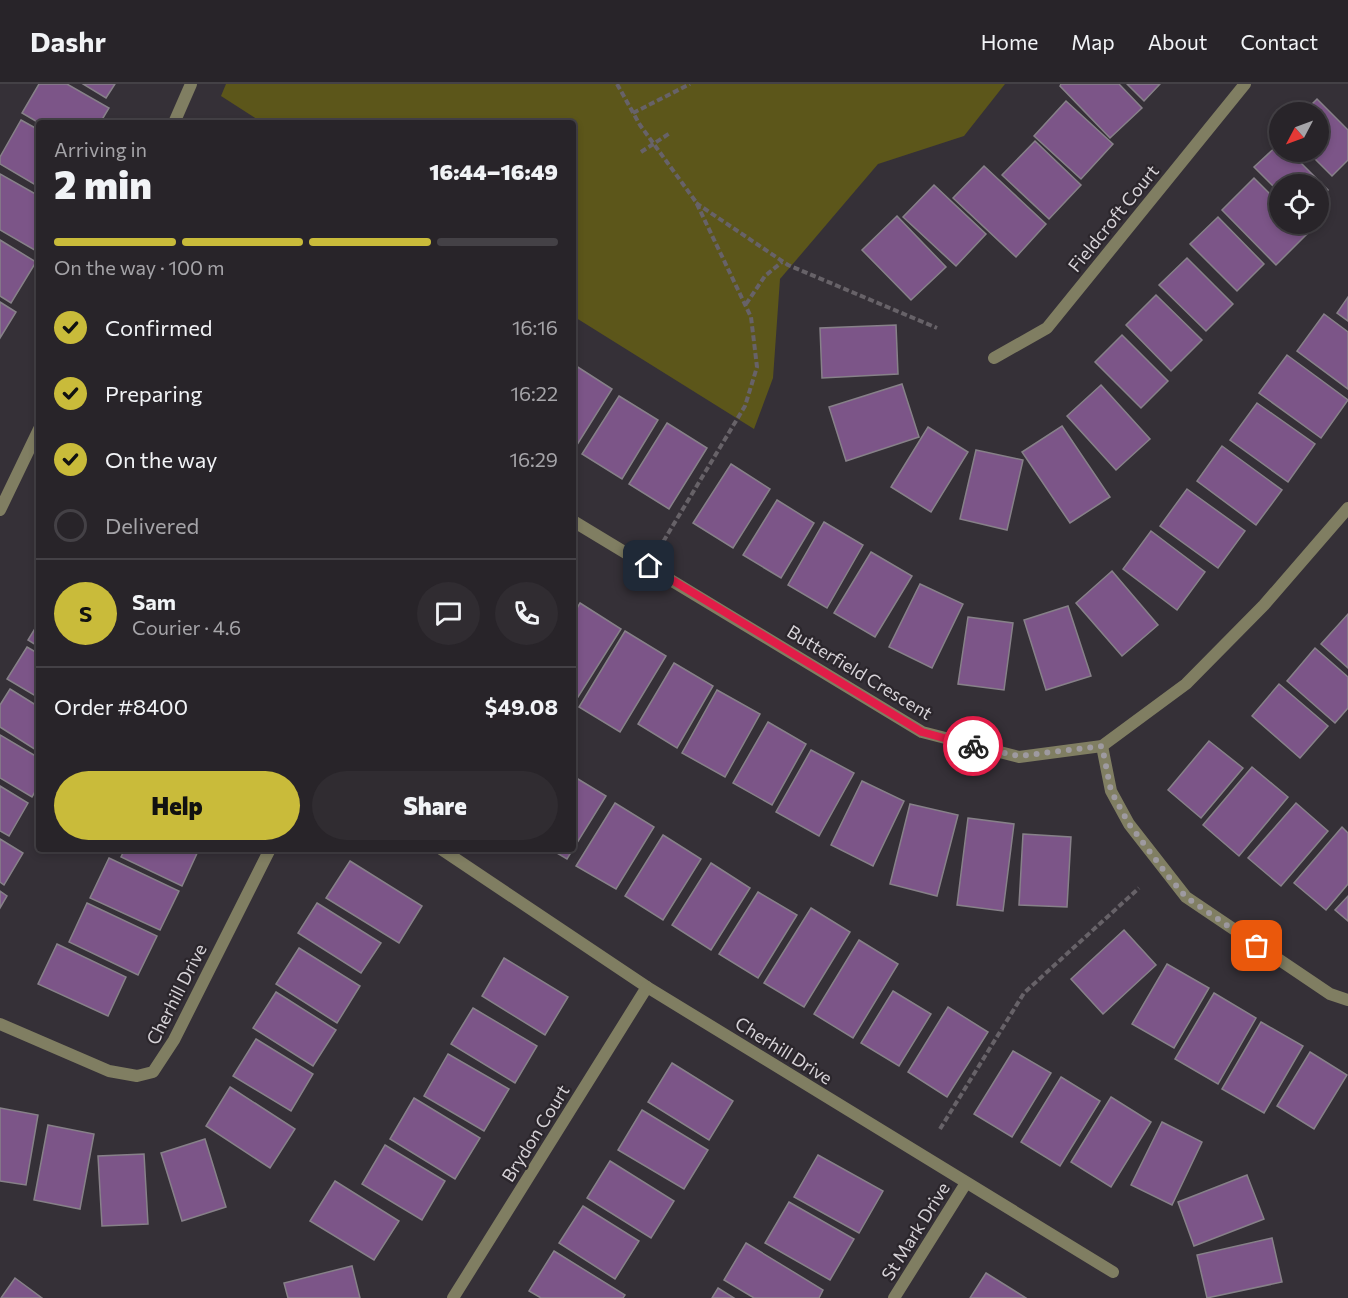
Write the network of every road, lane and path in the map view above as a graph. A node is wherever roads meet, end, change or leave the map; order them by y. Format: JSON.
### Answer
{"nodes":[{"id":1,"x":191,"y":84,"type":"edge"},
{"id":2,"x":617,"y":84,"type":"edge"},
{"id":3,"x":690,"y":84,"type":"edge"},
{"id":4,"x":1245,"y":84,"type":"edge"},
{"id":5,"x":633,"y":113,"type":"junction"},
{"id":6,"x":175,"y":120,"type":"edge"},
{"id":7,"x":670,"y":134,"type":"dead end"},
{"id":8,"x":654,"y":144,"type":"junction"},
{"id":9,"x":641,"y":152,"type":"dead end"},
{"id":10,"x":696,"y":202,"type":"junction"},
{"id":11,"x":782,"y":261,"type":"junction"},
{"id":12,"x":746,"y":305,"type":"junction"},
{"id":13,"x":937,"y":328,"type":"dead end"},
{"id":14,"x":994,"y":358,"type":"dead end"},
{"id":15,"x":36,"y":435,"type":"edge"},
{"id":16,"x":1348,"y":508,"type":"edge"},
{"id":17,"x":0,"y":510,"type":"edge"},
{"id":18,"x":576,"y":523,"type":"edge"},
{"id":19,"x":663,"y":542,"type":"dead end"},
{"id":20,"x":1102,"y":746,"type":"junction"},
{"id":21,"x":268,"y":852,"type":"edge"},
{"id":22,"x":445,"y":852,"type":"edge"},
{"id":23,"x":1139,"y":888,"type":"dead end"},
{"id":24,"x":647,"y":987,"type":"junction"},
{"id":25,"x":1348,"y":1000,"type":"edge"},
{"id":26,"x":0,"y":1023,"type":"edge"},
{"id":27,"x":940,"y":1129,"type":"dead end"},
{"id":28,"x":966,"y":1183,"type":"junction"},
{"id":29,"x":1113,"y":1272,"type":"dead end"},
{"id":30,"x":453,"y":1298,"type":"edge"},
{"id":31,"x":894,"y":1298,"type":"edge"}],
"edges":[{"from":1,"to":6,"type":"street"},
{"from":2,"to":5,"type":"path"},
{"from":3,"to":5,"type":"path"},
{"from":4,"to":14,"type":"street","name":"Fieldcroft Court"},
{"from":5,"to":8,"type":"path"},
{"from":7,"to":8,"type":"path"},
{"from":8,"to":9,"type":"path"},
{"from":8,"to":10,"type":"path"},
{"from":10,"to":11,"type":"path"},
{"from":10,"to":12,"type":"path"},
{"from":11,"to":12,"type":"path"},
{"from":11,"to":13,"type":"path"},
{"from":12,"to":19,"type":"path"},
{"from":15,"to":17,"type":"street"},
{"from":16,"to":20,"type":"street","name":"Butterfield Crescent"},
{"from":18,"to":20,"type":"street","name":"Butterfield Crescent"},
{"from":20,"to":25,"type":"street"},
{"from":21,"to":26,"type":"street","name":"Cherhill Drive"},
{"from":22,"to":24,"type":"street","name":"Cherhill Drive"},
{"from":23,"to":27,"type":"path"},
{"from":24,"to":28,"type":"street","name":"Cherhill Drive"},
{"from":24,"to":30,"type":"street","name":"Brydon Court"},
{"from":28,"to":29,"type":"street","name":"Cherhill Drive"},
{"from":28,"to":31,"type":"street","name":"St Mark Drive"}]}
